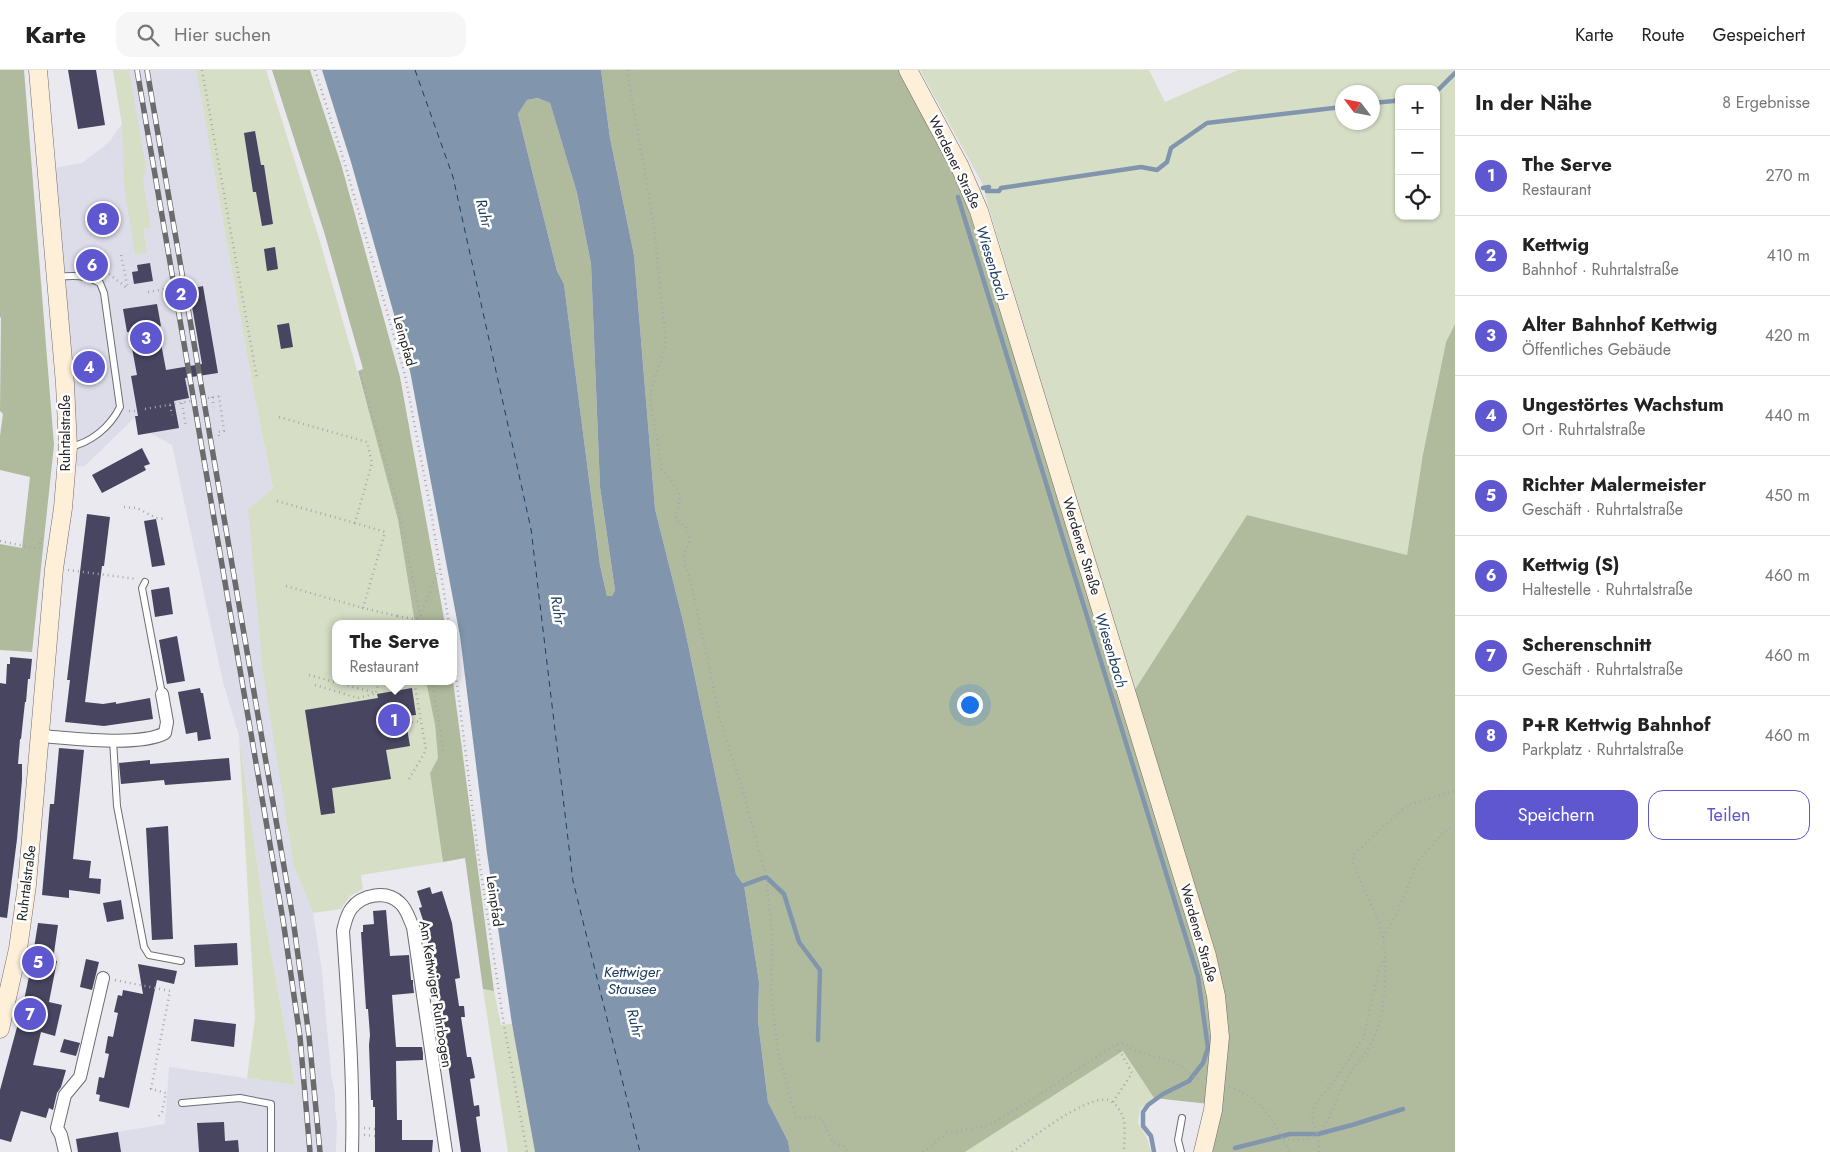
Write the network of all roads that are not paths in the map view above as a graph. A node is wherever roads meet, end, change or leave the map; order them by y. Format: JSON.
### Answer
{"nodes":[{"id":1,"x":38,"y":70,"type":"edge"},
{"id":2,"x":908,"y":70,"type":"edge"},
{"id":3,"x":56,"y":277,"type":"junction"},
{"id":4,"x":68,"y":447,"type":"junction"},
{"id":5,"x":145,"y":582,"type":"road end"},
{"id":6,"x":162,"y":694,"type":"joint"},
{"id":7,"x":41,"y":736,"type":"junction"},
{"id":8,"x":113,"y":740,"type":"junction"},
{"id":9,"x":181,"y":961,"type":"dead end"},
{"id":10,"x":103,"y":978,"type":"road end"},
{"id":11,"x":0,"y":1029,"type":"edge"},
{"id":12,"x":182,"y":1103,"type":"dead end"},
{"id":13,"x":1182,"y":1118,"type":"dead end"},
{"id":14,"x":65,"y":1152,"type":"edge"},
{"id":15,"x":271,"y":1152,"type":"edge"},
{"id":16,"x":352,"y":1152,"type":"edge"},
{"id":17,"x":446,"y":1152,"type":"edge"},
{"id":18,"x":1181,"y":1152,"type":"edge"},
{"id":19,"x":1203,"y":1152,"type":"edge"}],
"edges":[{"from":1,"to":3,"type":"main road","name":"Ruhrtalstraße"},
{"from":2,"to":19,"type":"main road","name":"Werdener Straße"},
{"from":3,"to":4,"type":"main road","name":"Ruhrtalstraße"},
{"from":3,"to":4,"type":"lane"},
{"from":4,"to":7,"type":"main road","name":"Ruhrtalstraße"},
{"from":5,"to":6,"type":"lane"},
{"from":6,"to":8,"type":"street"},
{"from":7,"to":8,"type":"street"},
{"from":7,"to":11,"type":"main road","name":"Ruhrtalstraße"},
{"from":8,"to":9,"type":"lane"},
{"from":10,"to":14,"type":"street"},
{"from":12,"to":15,"type":"lane"},
{"from":13,"to":18,"type":"lane"},
{"from":16,"to":17,"type":"street","name":"Am Kettwiger Ruhrbogen"}]}
